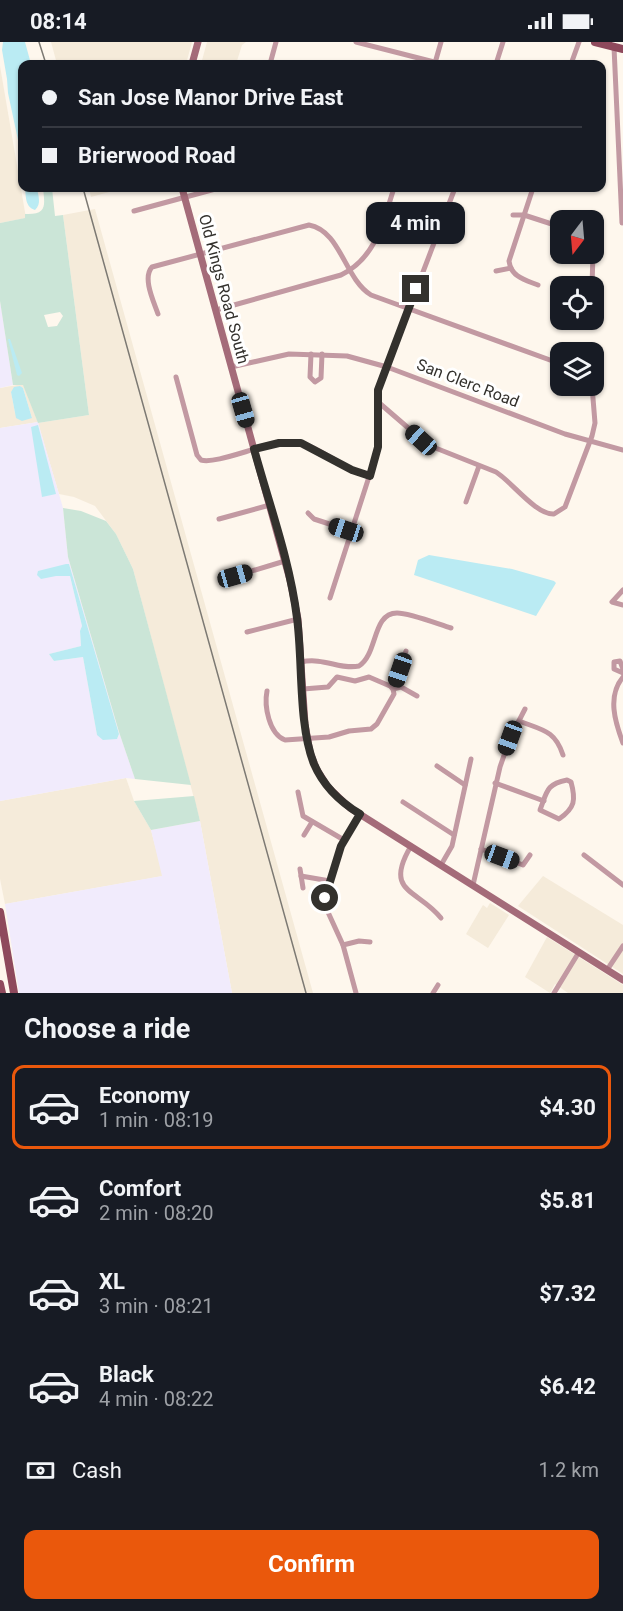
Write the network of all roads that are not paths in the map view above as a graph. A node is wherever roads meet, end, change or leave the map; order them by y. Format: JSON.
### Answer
{"nodes":[{"id":1,"x":198,"y":42,"type":"edge"},
{"id":2,"x":276,"y":42,"type":"edge"},
{"id":3,"x":356,"y":42,"type":"edge"},
{"id":4,"x":441,"y":42,"type":"edge"},
{"id":5,"x":503,"y":42,"type":"edge"},
{"id":6,"x":579,"y":42,"type":"edge"},
{"id":7,"x":595,"y":42,"type":"edge"},
{"id":8,"x":377,"y":45,"type":"edge"},
{"id":9,"x":614,"y":47,"type":"junction"},
{"id":10,"x":623,"y":49,"type":"edge"},
{"id":11,"x":193,"y":60,"type":"edge"},
{"id":12,"x":271,"y":60,"type":"edge"},
{"id":13,"x":425,"y":60,"type":"edge"},
{"id":14,"x":436,"y":60,"type":"edge"},
{"id":15,"x":497,"y":60,"type":"edge"},
{"id":16,"x":573,"y":60,"type":"edge"},
{"id":17,"x":183,"y":192,"type":"edge"},
{"id":18,"x":203,"y":192,"type":"edge"},
{"id":19,"x":393,"y":192,"type":"edge"},
{"id":20,"x":453,"y":192,"type":"edge"},
{"id":21,"x":531,"y":192,"type":"edge"},
{"id":22,"x":184,"y":197,"type":"junction"},
{"id":23,"x":134,"y":212,"type":"dead end"},
{"id":24,"x":513,"y":215,"type":"dead end"},
{"id":25,"x":524,"y":215,"type":"junction"},
{"id":26,"x":550,"y":223,"type":"edge"},
{"id":27,"x":622,"y":223,"type":"edge"},
{"id":28,"x":200,"y":254,"type":"junction"},
{"id":29,"x":511,"y":268,"type":"junction"},
{"id":30,"x":350,"y":271,"type":"junction"},
{"id":31,"x":496,"y":271,"type":"dead end"},
{"id":32,"x":538,"y":285,"type":"dead end"},
{"id":33,"x":216,"y":310,"type":"junction"},
{"id":34,"x":409,"y":310,"type":"junction"},
{"id":35,"x":158,"y":315,"type":"dead end"},
{"id":36,"x":311,"y":354,"type":"junction"},
{"id":37,"x":322,"y":354,"type":"junction"},
{"id":38,"x":550,"y":360,"type":"edge"},
{"id":39,"x":231,"y":367,"type":"junction"},
{"id":40,"x":387,"y":367,"type":"junction"},
{"id":41,"x":176,"y":377,"type":"dead end"},
{"id":42,"x":593,"y":396,"type":"edge"},
{"id":43,"x":377,"y":401,"type":"junction"},
{"id":44,"x":590,"y":441,"type":"junction"},
{"id":45,"x":254,"y":449,"type":"junction"},
{"id":46,"x":623,"y":450,"type":"edge"},
{"id":47,"x":479,"y":466,"type":"junction"},
{"id":48,"x":370,"y":476,"type":"junction"},
{"id":49,"x":466,"y":502,"type":"dead end"},
{"id":50,"x":270,"y":505,"type":"junction"},
{"id":51,"x":308,"y":513,"type":"dead end"},
{"id":52,"x":219,"y":519,"type":"dead end"},
{"id":53,"x":351,"y":531,"type":"junction"},
{"id":54,"x":285,"y":561,"type":"junction"},
{"id":55,"x":235,"y":576,"type":"dead end"},
{"id":56,"x":623,"y":590,"type":"edge"},
{"id":57,"x":330,"y":598,"type":"dead end"},
{"id":58,"x":623,"y":605,"type":"edge"},
{"id":59,"x":298,"y":619,"type":"junction"},
{"id":60,"x":452,"y":628,"type":"dead end"},
{"id":61,"x":247,"y":632,"type":"dead end"},
{"id":62,"x":406,"y":651,"type":"dead end"},
{"id":63,"x":301,"y":662,"type":"junction"},
{"id":64,"x":623,"y":673,"type":"edge"},
{"id":65,"x":393,"y":689,"type":"junction"},
{"id":66,"x":303,"y":690,"type":"junction"},
{"id":67,"x":267,"y":691,"type":"dead end"},
{"id":68,"x":417,"y":696,"type":"dead end"},
{"id":69,"x":525,"y":709,"type":"dead end"},
{"id":70,"x":519,"y":721,"type":"junction"},
{"id":71,"x":307,"y":739,"type":"junction"},
{"id":72,"x":623,"y":743,"type":"edge"},
{"id":73,"x":563,"y":755,"type":"dead end"},
{"id":74,"x":471,"y":759,"type":"dead end"},
{"id":75,"x":437,"y":766,"type":"dead end"},
{"id":76,"x":495,"y":783,"type":"junction"},
{"id":77,"x":465,"y":785,"type":"junction"},
{"id":78,"x":298,"y":792,"type":"dead end"},
{"id":79,"x":544,"y":801,"type":"junction"},
{"id":80,"x":403,"y":802,"type":"dead end"},
{"id":81,"x":360,"y":814,"type":"junction"},
{"id":82,"x":312,"y":822,"type":"junction"},
{"id":83,"x":304,"y":835,"type":"dead end"},
{"id":84,"x":454,"y":835,"type":"junction"},
{"id":85,"x":344,"y":840,"type":"junction"},
{"id":86,"x":411,"y":846,"type":"junction"},
{"id":87,"x":481,"y":849,"type":"junction"},
{"id":88,"x":530,"y":855,"type":"dead end"},
{"id":89,"x":584,"y":855,"type":"dead end"},
{"id":90,"x":441,"y":865,"type":"junction"},
{"id":91,"x":330,"y":880,"type":"junction"},
{"id":92,"x":473,"y":885,"type":"junction"},
{"id":93,"x":623,"y":885,"type":"edge"},
{"id":94,"x":303,"y":888,"type":"dead end"},
{"id":95,"x":0,"y":912,"type":"edge"},
{"id":96,"x":441,"y":918,"type":"dead end"},
{"id":97,"x":1,"y":922,"type":"edge"},
{"id":98,"x":370,"y":942,"type":"dead end"},
{"id":99,"x":343,"y":945,"type":"junction"},
{"id":100,"x":623,"y":946,"type":"edge"},
{"id":101,"x":579,"y":952,"type":"junction"},
{"id":102,"x":608,"y":970,"type":"junction"},
{"id":103,"x":623,"y":980,"type":"edge"},
{"id":104,"x":0,"y":984,"type":"edge"},
{"id":105,"x":438,"y":985,"type":"dead end"},
{"id":106,"x":2,"y":993,"type":"edge"},
{"id":107,"x":14,"y":993,"type":"edge"},
{"id":108,"x":356,"y":993,"type":"edge"},
{"id":109,"x":433,"y":993,"type":"edge"},
{"id":110,"x":554,"y":993,"type":"edge"}],
"edges":[{"from":1,"to":11,"type":"street"},
{"from":2,"to":12,"type":"street"},
{"from":3,"to":8,"type":"street"},
{"from":4,"to":14,"type":"street"},
{"from":5,"to":15,"type":"street"},
{"from":6,"to":16,"type":"street"},
{"from":7,"to":9,"type":"main road"},
{"from":8,"to":13,"type":"street"},
{"from":9,"to":10,"type":"main road"},
{"from":9,"to":27,"type":"street"},
{"from":17,"to":22,"type":"street","name":"Old Kings Road South"},
{"from":18,"to":22,"type":"street"},
{"from":19,"to":30,"type":"street"},
{"from":20,"to":34,"type":"street"},
{"from":21,"to":25,"type":"street"},
{"from":22,"to":23,"type":"street"},
{"from":22,"to":28,"type":"street","name":"Old Kings Road South"},
{"from":24,"to":25,"type":"street"},
{"from":25,"to":26,"type":"street"},
{"from":25,"to":29,"type":"street"},
{"from":28,"to":30,"type":"street"},
{"from":28,"to":33,"type":"street","name":"Old Kings Road South"},
{"from":28,"to":35,"type":"street"},
{"from":29,"to":31,"type":"street"},
{"from":29,"to":32,"type":"street"},
{"from":30,"to":33,"type":"street"},
{"from":30,"to":34,"type":"street"},
{"from":33,"to":39,"type":"street","name":"Old Kings Road South"},
{"from":34,"to":38,"type":"street"},
{"from":34,"to":40,"type":"street"},
{"from":36,"to":37,"type":"street","name":"San Clerc Road"},
{"from":36,"to":37,"type":"street"},
{"from":36,"to":39,"type":"street","name":"San Clerc Road"},
{"from":37,"to":40,"type":"street","name":"San Clerc Road"},
{"from":39,"to":45,"type":"street","name":"Old Kings Road South"},
{"from":40,"to":43,"type":"street"},
{"from":40,"to":44,"type":"street","name":"San Clerc Road"},
{"from":41,"to":45,"type":"street"},
{"from":42,"to":44,"type":"street"},
{"from":43,"to":47,"type":"street"},
{"from":43,"to":48,"type":"street"},
{"from":44,"to":46,"type":"street","name":"San Clerc Road"},
{"from":44,"to":47,"type":"street"},
{"from":45,"to":48,"type":"street"},
{"from":45,"to":50,"type":"street","name":"Old Kings Road South"},
{"from":47,"to":49,"type":"street"},
{"from":48,"to":53,"type":"street"},
{"from":50,"to":52,"type":"street"},
{"from":50,"to":54,"type":"street","name":"Old Kings Road South"},
{"from":51,"to":53,"type":"street"},
{"from":53,"to":57,"type":"street"},
{"from":54,"to":55,"type":"street"},
{"from":54,"to":59,"type":"street","name":"Old Kings Road South"},
{"from":56,"to":58,"type":"street"},
{"from":59,"to":61,"type":"street"},
{"from":59,"to":63,"type":"street","name":"Old Kings Road South"},
{"from":60,"to":63,"type":"street"},
{"from":62,"to":65,"type":"street"},
{"from":63,"to":66,"type":"street","name":"Old Kings Road South"},
{"from":64,"to":72,"type":"street"},
{"from":65,"to":66,"type":"street"},
{"from":65,"to":68,"type":"street"},
{"from":65,"to":71,"type":"street"},
{"from":66,"to":71,"type":"street","name":"Old Kings Road South"},
{"from":67,"to":71,"type":"street"},
{"from":69,"to":70,"type":"street"},
{"from":70,"to":73,"type":"street"},
{"from":70,"to":76,"type":"street"},
{"from":71,"to":81,"type":"street","name":"Old Kings Road South"},
{"from":74,"to":77,"type":"street"},
{"from":75,"to":77,"type":"street"},
{"from":76,"to":79,"type":"street"},
{"from":76,"to":87,"type":"street"},
{"from":77,"to":84,"type":"street"},
{"from":78,"to":82,"type":"street"},
{"from":79,"to":79,"type":"street"},
{"from":80,"to":84,"type":"street"},
{"from":81,"to":85,"type":"street"},
{"from":81,"to":86,"type":"street","name":"Old Kings Road South"},
{"from":82,"to":83,"type":"street"},
{"from":82,"to":85,"type":"street"},
{"from":84,"to":90,"type":"street"},
{"from":85,"to":91,"type":"street"},
{"from":86,"to":90,"type":"street","name":"Old Kings Road South"},
{"from":86,"to":96,"type":"street"},
{"from":87,"to":88,"type":"street"},
{"from":87,"to":92,"type":"street"},
{"from":89,"to":93,"type":"street"},
{"from":90,"to":92,"type":"street","name":"Old Kings Road South"},
{"from":91,"to":94,"type":"street"},
{"from":91,"to":99,"type":"street"},
{"from":92,"to":101,"type":"street","name":"Old Kings Road South"},
{"from":95,"to":97,"type":"main road"},
{"from":97,"to":107,"type":"main road"},
{"from":98,"to":99,"type":"street"},
{"from":99,"to":108,"type":"street"},
{"from":100,"to":102,"type":"street"},
{"from":101,"to":102,"type":"street","name":"Old Kings Road South"},
{"from":101,"to":110,"type":"street"},
{"from":102,"to":103,"type":"street","name":"Old Kings Road South"},
{"from":104,"to":106,"type":"main road"},
{"from":105,"to":109,"type":"street"}]}
